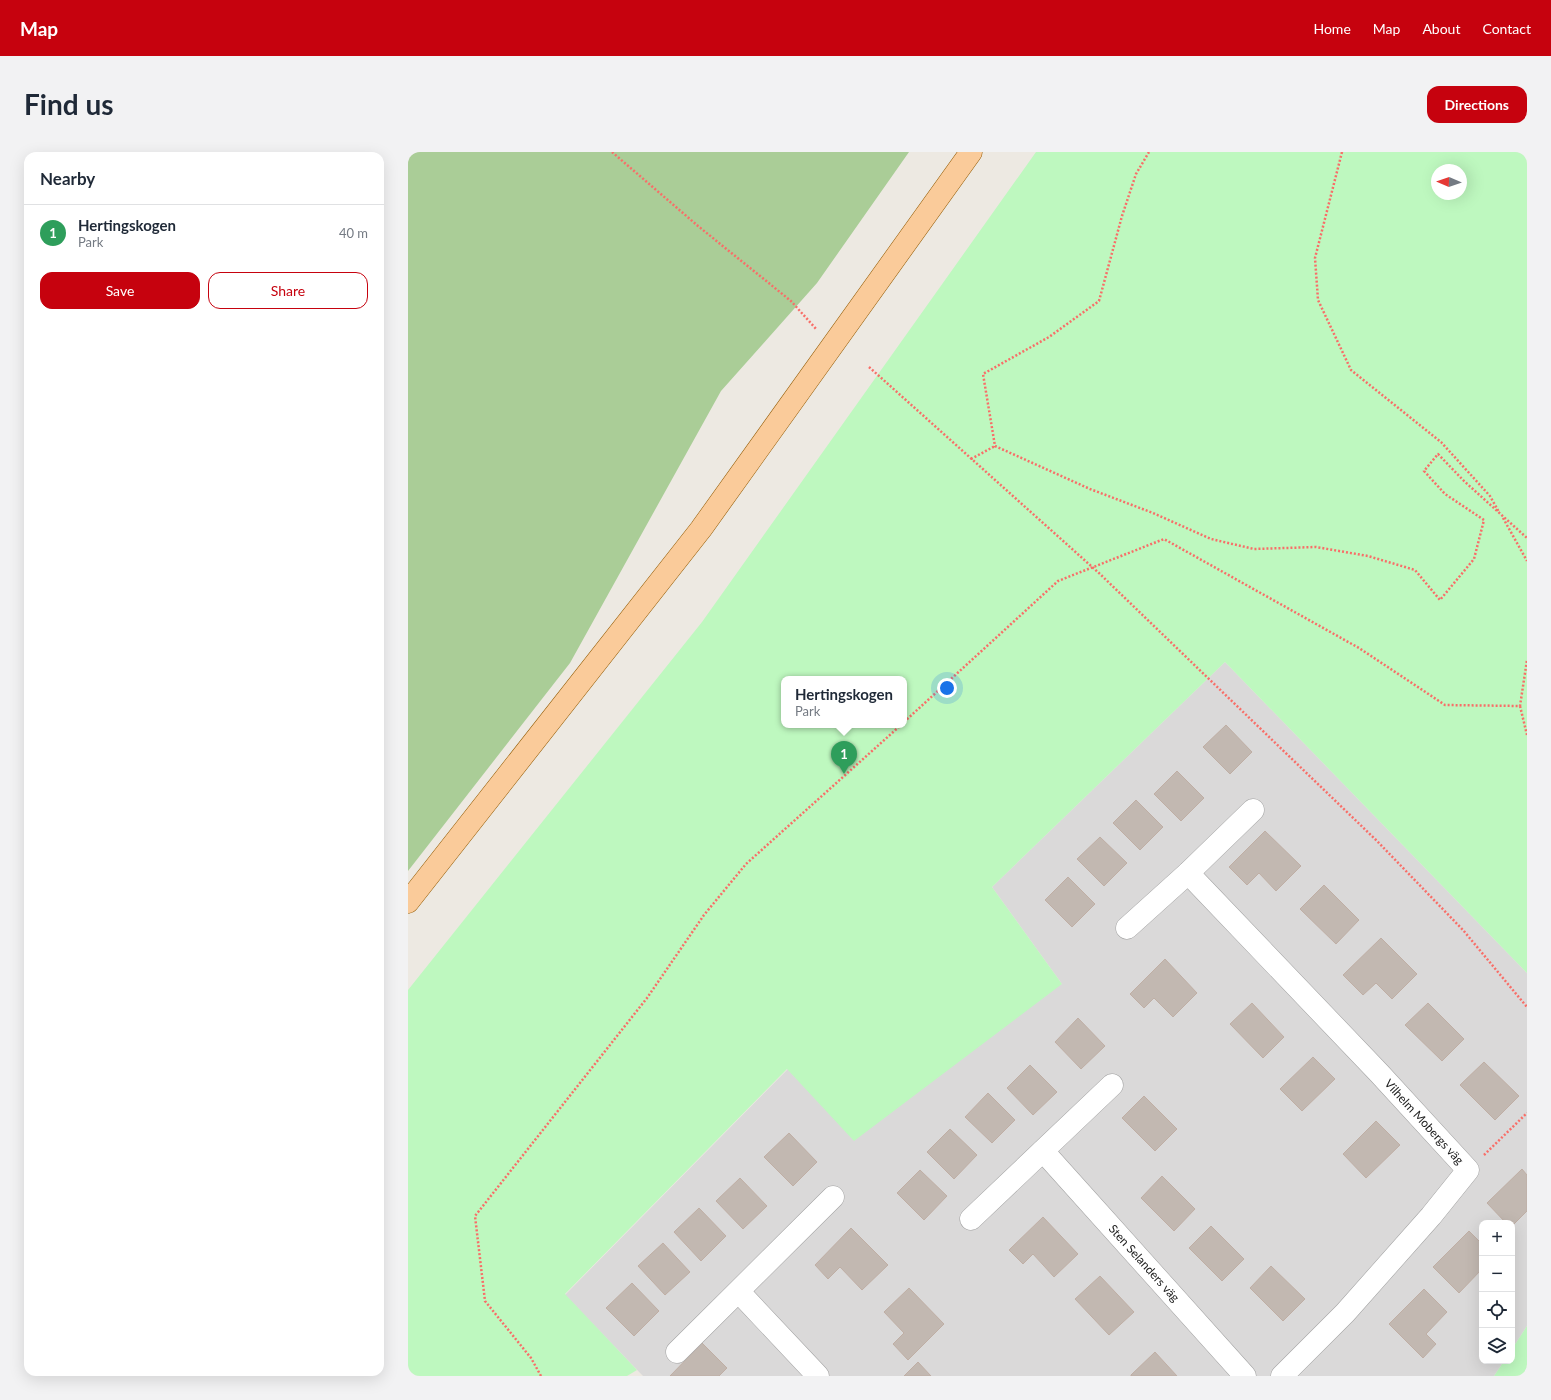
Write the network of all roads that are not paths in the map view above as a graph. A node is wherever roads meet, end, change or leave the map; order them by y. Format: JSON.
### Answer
{"nodes":[{"id":1,"x":971,"y":152,"type":"edge"},
{"id":2,"x":1253,"y":810,"type":"dead end"},
{"id":3,"x":1188,"y":873,"type":"junction"},
{"id":4,"x":408,"y":902,"type":"edge"},
{"id":5,"x":1127,"y":928,"type":"dead end"},
{"id":6,"x":1112,"y":1084,"type":"dead end"},
{"id":7,"x":1043,"y":1151,"type":"junction"},
{"id":8,"x":833,"y":1197,"type":"dead end"},
{"id":9,"x":971,"y":1218,"type":"dead end"},
{"id":10,"x":739,"y":1292,"type":"junction"},
{"id":11,"x":677,"y":1352,"type":"dead end"},
{"id":12,"x":818,"y":1376,"type":"edge"},
{"id":13,"x":1245,"y":1376,"type":"edge"},
{"id":14,"x":1282,"y":1376,"type":"edge"}],
"edges":[{"from":1,"to":4,"type":"main road"},
{"from":2,"to":3,"type":"street"},
{"from":3,"to":5,"type":"street"},
{"from":3,"to":14,"type":"street","name":"Vilhelm Mobergs väg"},
{"from":6,"to":7,"type":"street"},
{"from":7,"to":9,"type":"street"},
{"from":7,"to":13,"type":"street","name":"Sten Selanders väg"},
{"from":8,"to":10,"type":"street"},
{"from":10,"to":11,"type":"street"},
{"from":10,"to":12,"type":"street"}]}
